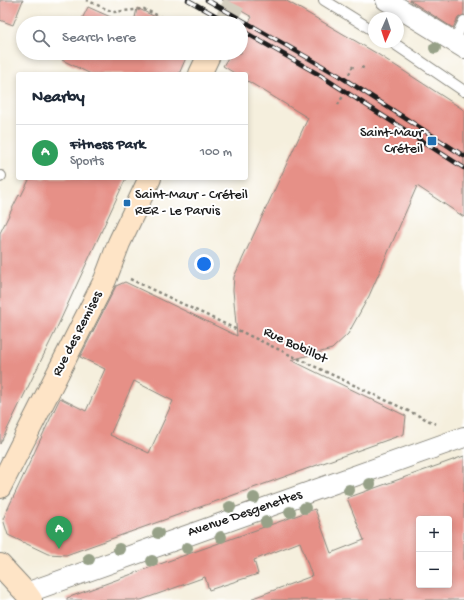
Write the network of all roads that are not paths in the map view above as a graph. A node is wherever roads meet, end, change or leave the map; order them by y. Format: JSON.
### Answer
{"nodes":[{"id":1,"x":324,"y":0,"type":"edge"},
{"id":2,"x":386,"y":0,"type":"edge"},
{"id":3,"x":464,"y":21,"type":"edge"},
{"id":4,"x":368,"y":27,"type":"edge"},
{"id":5,"x":459,"y":45,"type":"edge"},
{"id":6,"x":401,"y":48,"type":"edge"},
{"id":7,"x":207,"y":60,"type":"edge"},
{"id":8,"x":201,"y":72,"type":"edge"},
{"id":9,"x":464,"y":91,"type":"edge"},
{"id":10,"x":149,"y":180,"type":"edge"},
{"id":11,"x":463,"y":437,"type":"edge"},
{"id":12,"x":0,"y":487,"type":"edge"},
{"id":13,"x":0,"y":565,"type":"edge"},
{"id":14,"x":28,"y":596,"type":"edge"}],
"edges":[{"from":1,"to":4,"type":"lane"},
{"from":2,"to":5,"type":"street"},
{"from":3,"to":5,"type":"lane"},
{"from":6,"to":9,"type":"lane"},
{"from":7,"to":8,"type":"street"},
{"from":10,"to":12,"type":"street","name":"Rue des Remises"},
{"from":11,"to":14,"type":"street","name":"Avenue Desgenettes"},
{"from":13,"to":14,"type":"street"}]}
